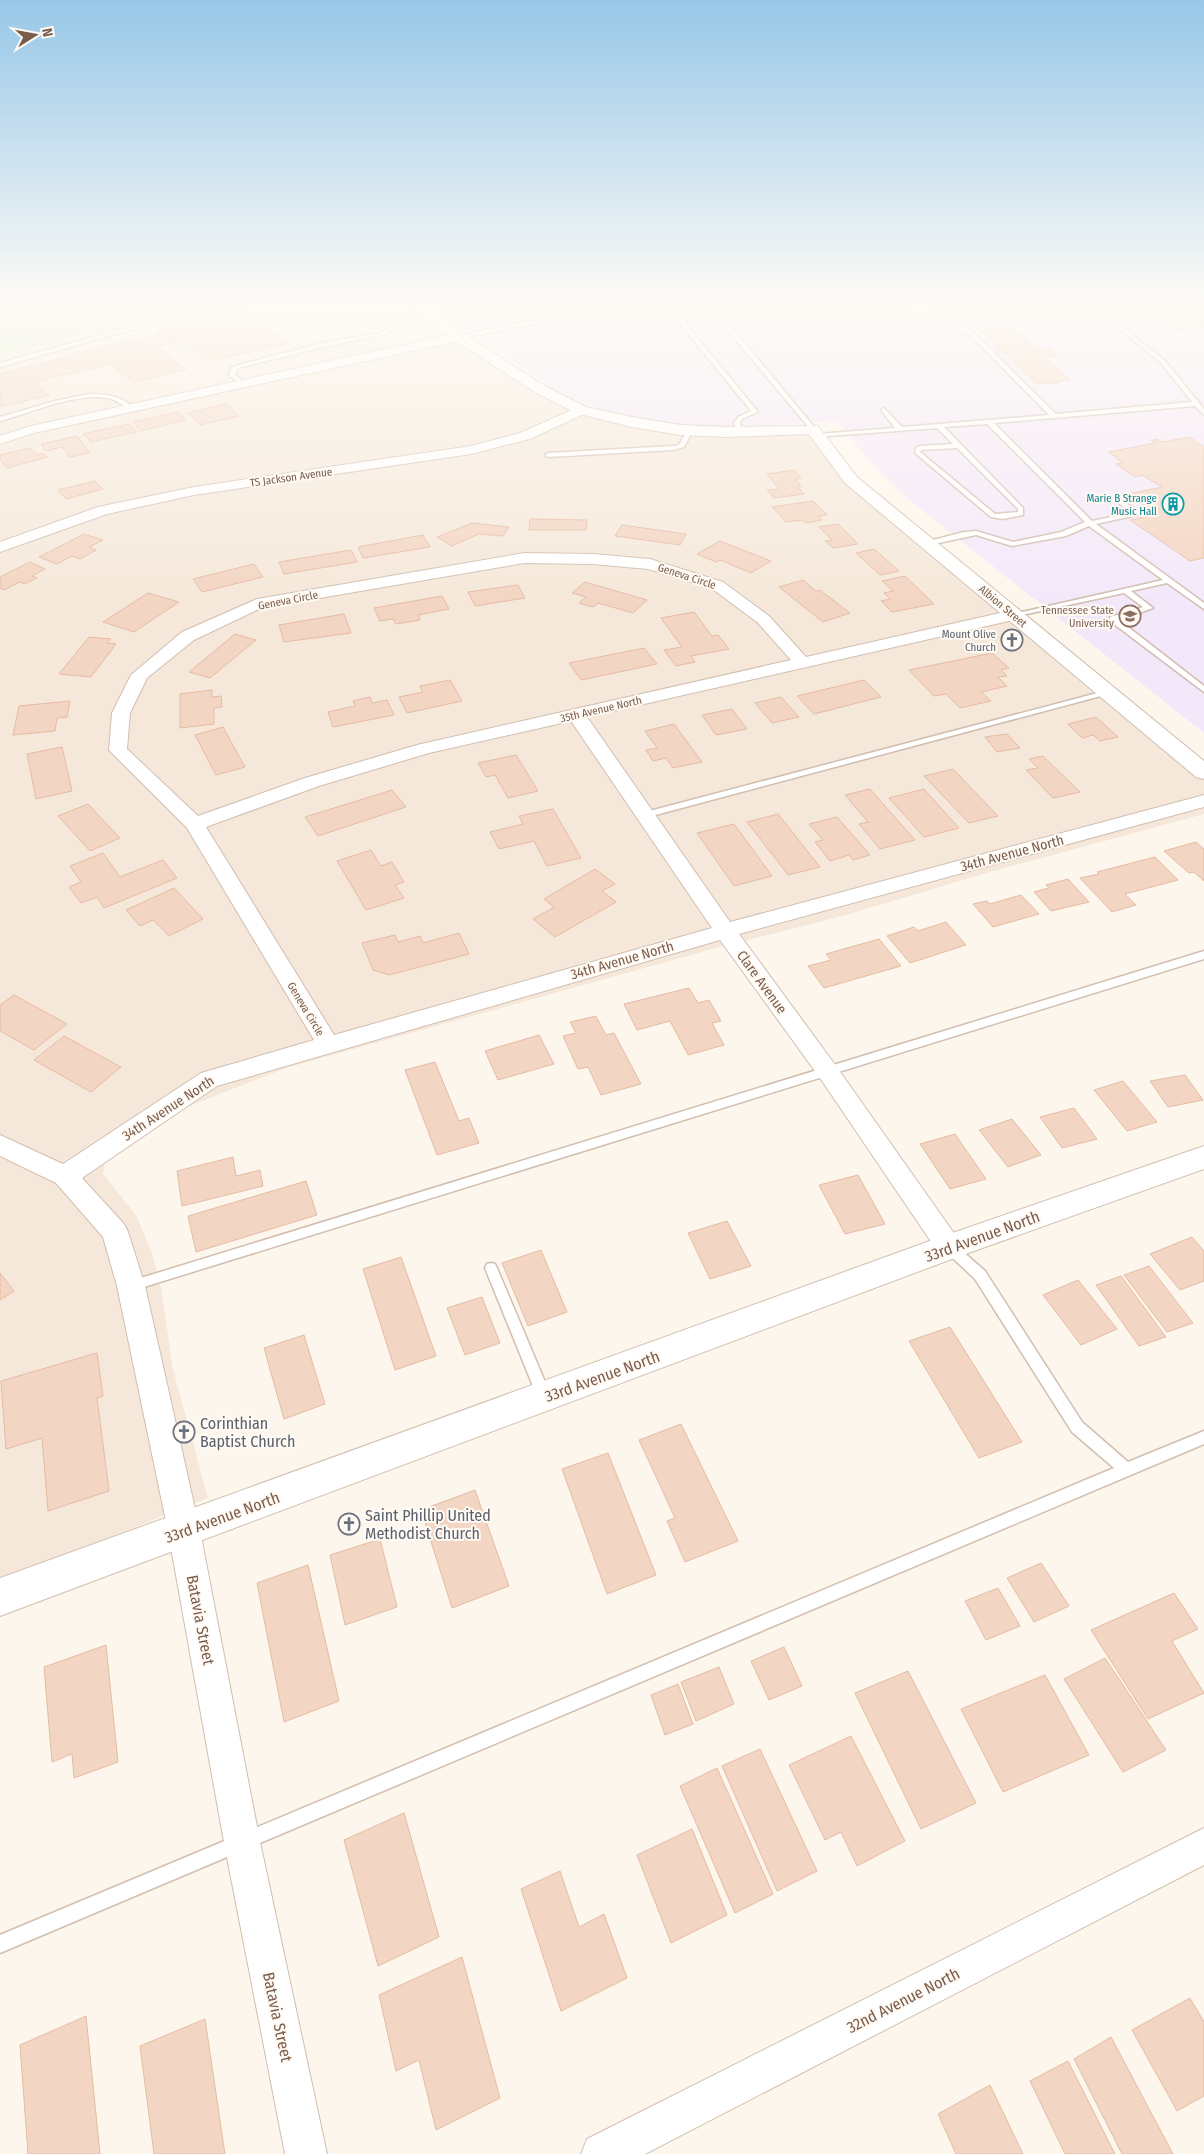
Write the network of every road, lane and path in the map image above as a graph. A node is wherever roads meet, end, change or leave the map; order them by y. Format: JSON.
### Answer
{"nodes":[{"id":1,"x":1196,"y":404,"type":"edge"},
{"id":2,"x":51,"y":405,"type":"edge"},
{"id":3,"x":125,"y":405,"type":"edge"},
{"id":4,"x":146,"y":405,"type":"edge"},
{"id":5,"x":570,"y":405,"type":"edge"},
{"id":6,"x":749,"y":405,"type":"edge"},
{"id":7,"x":793,"y":405,"type":"edge"},
{"id":8,"x":1043,"y":405,"type":"edge"},
{"id":9,"x":1190,"y":405,"type":"edge"},
{"id":10,"x":131,"y":408,"type":"junction"},
{"id":11,"x":581,"y":410,"type":"junction"},
{"id":12,"x":884,"y":410,"type":"dead end"},
{"id":13,"x":1204,"y":413,"type":"edge"},
{"id":14,"x":1054,"y":416,"type":"junction"},
{"id":15,"x":0,"y":419,"type":"edge"},
{"id":16,"x":989,"y":422,"type":"junction"},
{"id":17,"x":939,"y":426,"type":"junction"},
{"id":18,"x":900,"y":429,"type":"junction"},
{"id":19,"x":690,"y":430,"type":"junction"},
{"id":20,"x":740,"y":432,"type":"junction"},
{"id":21,"x":816,"y":432,"type":"junction"},
{"id":22,"x":0,"y":440,"type":"edge"},
{"id":23,"x":958,"y":446,"type":"junction"},
{"id":24,"x":548,"y":455,"type":"dead end"},
{"id":25,"x":1116,"y":498,"type":"dead end"},
{"id":26,"x":1090,"y":523,"type":"junction"},
{"id":27,"x":928,"y":544,"type":"junction"},
{"id":28,"x":0,"y":547,"type":"edge"},
{"id":29,"x":1168,"y":581,"type":"junction"},
{"id":30,"x":1125,"y":590,"type":"junction"},
{"id":31,"x":1204,"y":607,"type":"edge"},
{"id":32,"x":1013,"y":615,"type":"junction"},
{"id":33,"x":802,"y":662,"type":"junction"},
{"id":34,"x":1204,"y":690,"type":"edge"},
{"id":35,"x":1108,"y":694,"type":"junction"},
{"id":36,"x":576,"y":715,"type":"junction"},
{"id":37,"x":1204,"y":772,"type":"edge"},
{"id":38,"x":1204,"y":801,"type":"edge"},
{"id":39,"x":645,"y":815,"type":"junction"},
{"id":40,"x":195,"y":824,"type":"junction"},
{"id":41,"x":725,"y":931,"type":"junction"},
{"id":42,"x":1204,"y":955,"type":"edge"},
{"id":43,"x":328,"y":1044,"type":"junction"},
{"id":44,"x":828,"y":1072,"type":"junction"},
{"id":45,"x":0,"y":1145,"type":"edge"},
{"id":46,"x":1204,"y":1157,"type":"edge"},
{"id":47,"x":65,"y":1176,"type":"junction"},
{"id":48,"x":950,"y":1247,"type":"junction"},
{"id":49,"x":492,"y":1268,"type":"dead end"},
{"id":50,"x":131,"y":1286,"type":"junction"},
{"id":51,"x":545,"y":1397,"type":"junction"},
{"id":52,"x":1204,"y":1436,"type":"edge"},
{"id":53,"x":1126,"y":1470,"type":"junction"},
{"id":54,"x":184,"y":1531,"type":"junction"},
{"id":55,"x":0,"y":1597,"type":"edge"},
{"id":56,"x":242,"y":1842,"type":"junction"},
{"id":57,"x":1204,"y":1846,"type":"edge"},
{"id":58,"x":0,"y":1944,"type":"edge"},
{"id":59,"x":306,"y":2154,"type":"edge"},
{"id":60,"x":602,"y":2154,"type":"edge"}],
"edges":[{"from":1,"to":13,"type":"lane"},
{"from":2,"to":15,"type":"lane"},
{"from":3,"to":10,"type":"lane"},
{"from":4,"to":10,"type":"street"},
{"from":5,"to":11,"type":"street"},
{"from":6,"to":20,"type":"lane"},
{"from":7,"to":21,"type":"lane"},
{"from":8,"to":14,"type":"lane"},
{"from":9,"to":14,"type":"lane"},
{"from":10,"to":22,"type":"street"},
{"from":11,"to":19,"type":"street"},
{"from":11,"to":28,"type":"street","name":"TS Jackson Avenue"},
{"from":12,"to":18,"type":"lane"},
{"from":14,"to":16,"type":"lane"},
{"from":16,"to":17,"type":"lane"},
{"from":16,"to":26,"type":"lane"},
{"from":17,"to":18,"type":"lane"},
{"from":17,"to":23,"type":"lane"},
{"from":18,"to":21,"type":"lane"},
{"from":19,"to":20,"type":"street"},
{"from":19,"to":24,"type":"lane"},
{"from":20,"to":21,"type":"street"},
{"from":21,"to":27,"type":"street","name":"Albion Street"},
{"from":23,"to":23,"type":"lane"},
{"from":25,"to":26,"type":"lane"},
{"from":26,"to":27,"type":"lane"},
{"from":26,"to":29,"type":"lane"},
{"from":27,"to":32,"type":"street","name":"Albion Street"},
{"from":29,"to":30,"type":"lane"},
{"from":29,"to":31,"type":"lane"},
{"from":30,"to":32,"type":"lane"},
{"from":30,"to":34,"type":"lane"},
{"from":32,"to":33,"type":"street","name":"35th Avenue North"},
{"from":32,"to":35,"type":"street","name":"Albion Street"},
{"from":33,"to":36,"type":"street","name":"35th Avenue North"},
{"from":33,"to":40,"type":"street","name":"Geneva Circle"},
{"from":35,"to":37,"type":"street","name":"Albion Street"},
{"from":35,"to":39,"type":"lane"},
{"from":36,"to":39,"type":"street","name":"Clare Avenue"},
{"from":36,"to":40,"type":"street","name":"35th Avenue North"},
{"from":38,"to":41,"type":"street","name":"34th Avenue North"},
{"from":39,"to":41,"type":"street","name":"Clare Avenue"},
{"from":40,"to":43,"type":"street","name":"Geneva Circle"},
{"from":41,"to":43,"type":"street","name":"34th Avenue North"},
{"from":41,"to":44,"type":"street","name":"Clare Avenue"},
{"from":42,"to":44,"type":"lane"},
{"from":43,"to":47,"type":"street","name":"34th Avenue North"},
{"from":44,"to":48,"type":"street","name":"Clare Avenue"},
{"from":44,"to":50,"type":"lane"},
{"from":45,"to":47,"type":"street","name":"Batavia Street"},
{"from":46,"to":48,"type":"street","name":"33rd Avenue North"},
{"from":47,"to":50,"type":"street","name":"Batavia Street"},
{"from":48,"to":51,"type":"street","name":"33rd Avenue North"},
{"from":48,"to":53,"type":"lane"},
{"from":49,"to":51,"type":"lane"},
{"from":50,"to":54,"type":"street","name":"Batavia Street"},
{"from":51,"to":54,"type":"street","name":"33rd Avenue North"},
{"from":52,"to":53,"type":"lane"},
{"from":53,"to":56,"type":"lane"},
{"from":54,"to":55,"type":"street","name":"33rd Avenue North"},
{"from":54,"to":56,"type":"street","name":"Batavia Street"},
{"from":56,"to":58,"type":"lane"},
{"from":56,"to":59,"type":"street","name":"Batavia Street"},
{"from":57,"to":60,"type":"street","name":"32nd Avenue North"}]}
